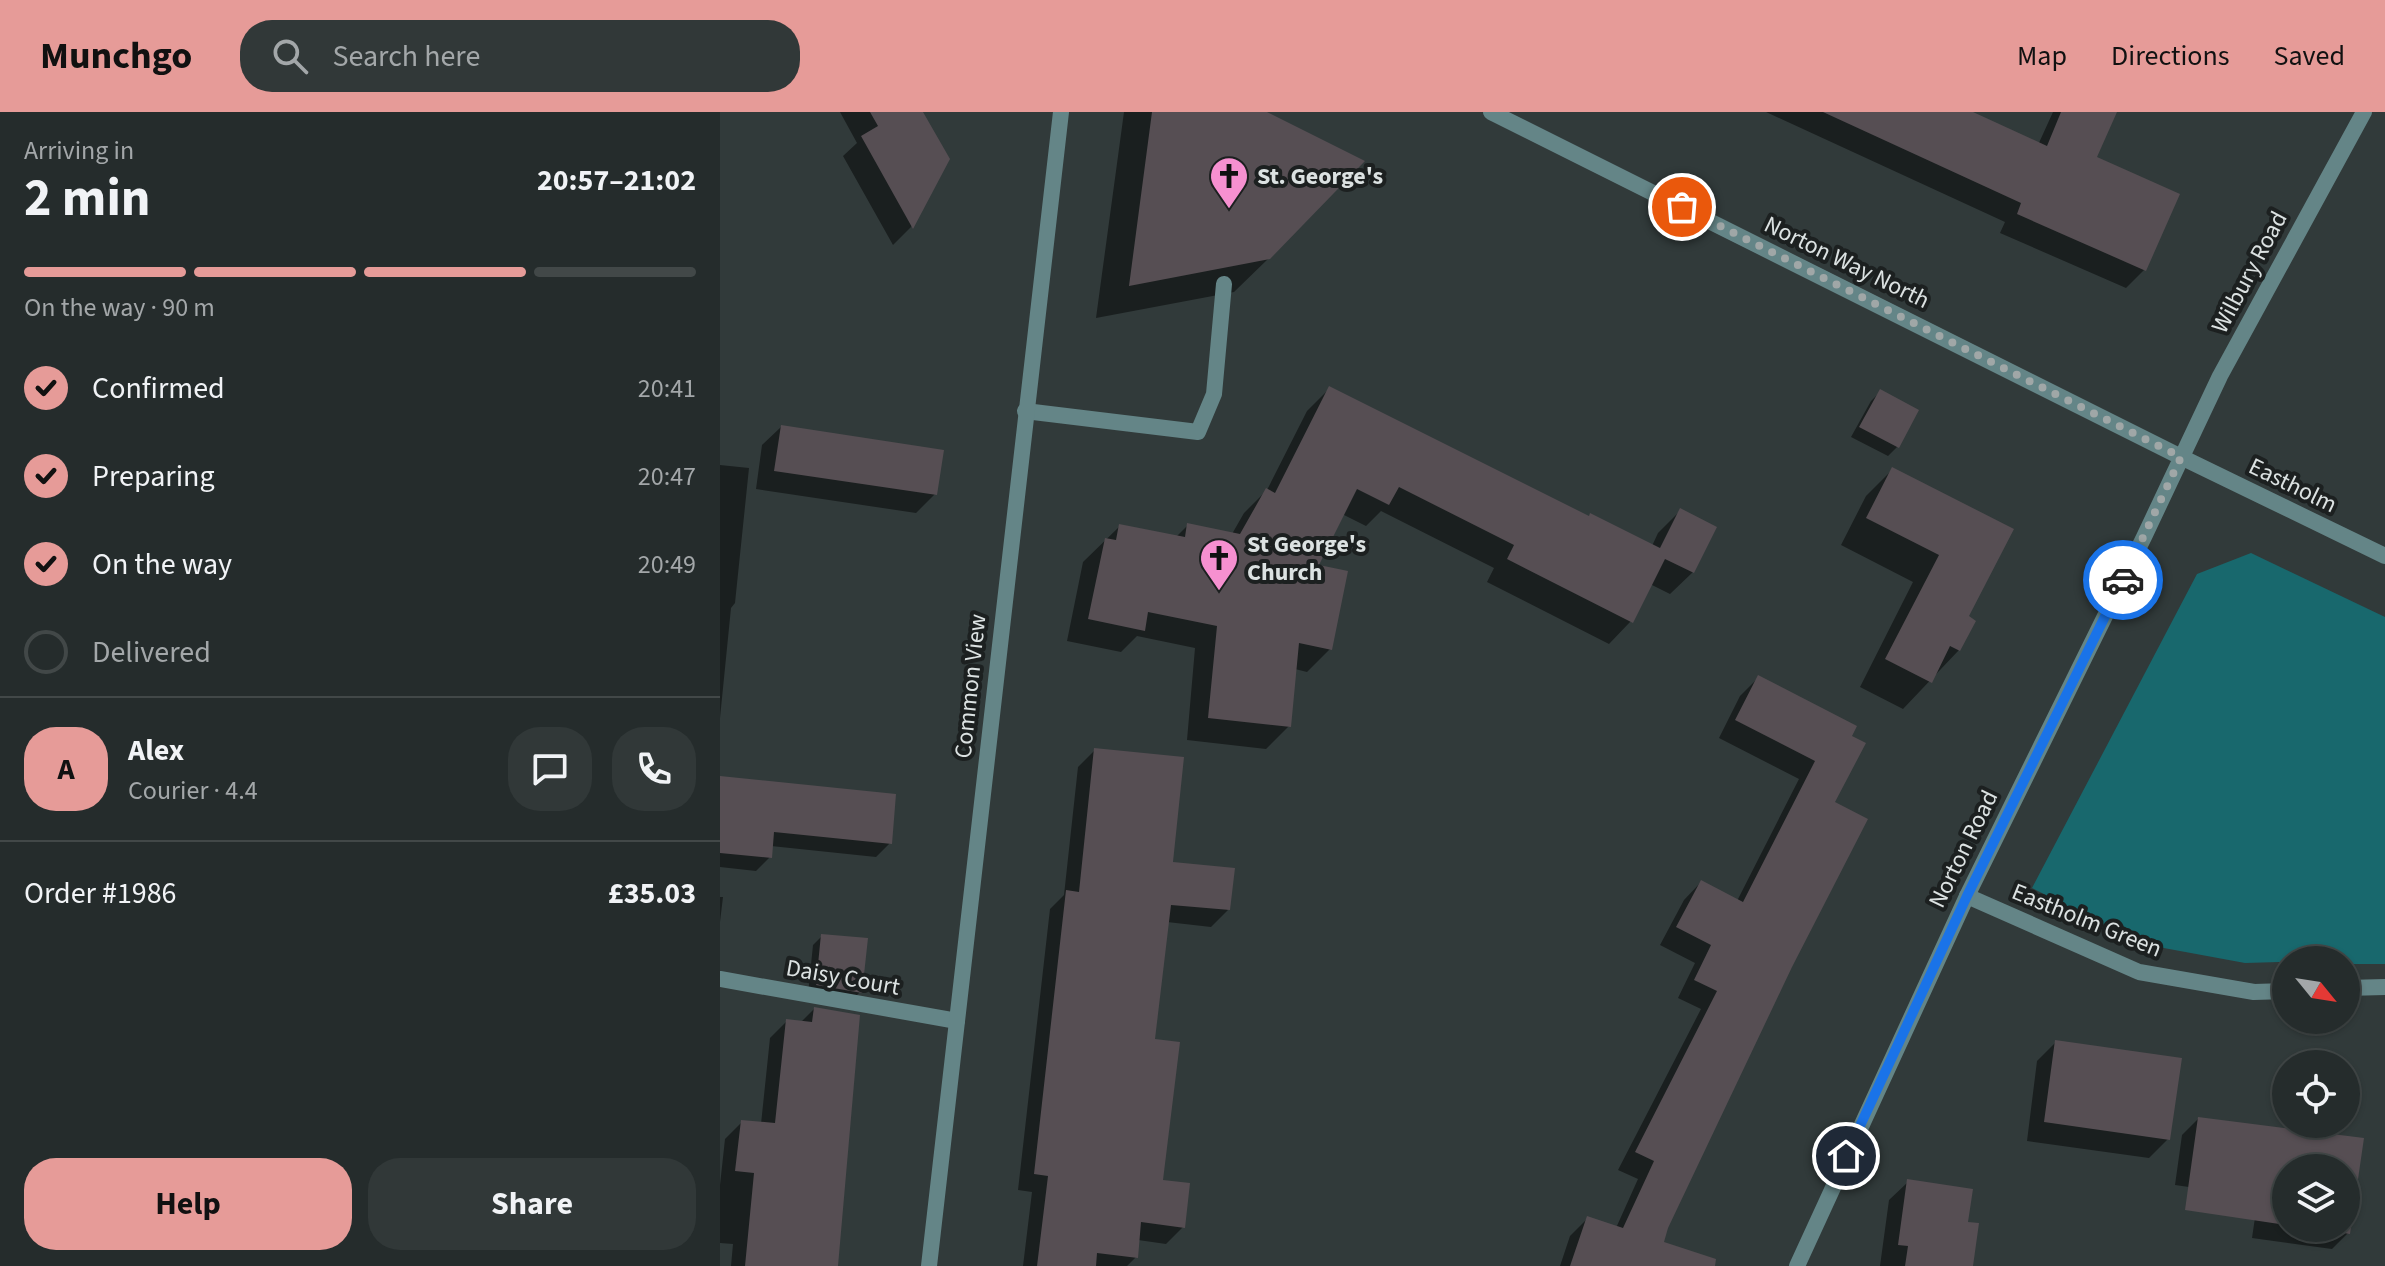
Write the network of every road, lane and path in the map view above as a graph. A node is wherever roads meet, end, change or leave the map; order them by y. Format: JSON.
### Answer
{"nodes":[{"id":1,"x":1061,"y":112,"type":"edge"},
{"id":2,"x":1491,"y":112,"type":"edge"},
{"id":3,"x":2364,"y":112,"type":"edge"},
{"id":4,"x":1224,"y":284,"type":"dead end"},
{"id":5,"x":1025,"y":411,"type":"junction"},
{"id":6,"x":2181,"y":457,"type":"junction"},
{"id":7,"x":2385,"y":556,"type":"edge"},
{"id":8,"x":1967,"y":896,"type":"junction"},
{"id":9,"x":720,"y":979,"type":"edge"},
{"id":10,"x":2385,"y":987,"type":"edge"},
{"id":11,"x":2360,"y":988,"type":"edge"},
{"id":12,"x":2272,"y":991,"type":"edge"},
{"id":13,"x":957,"y":1021,"type":"junction"},
{"id":14,"x":929,"y":1266,"type":"edge"},
{"id":15,"x":1797,"y":1266,"type":"edge"}],
"edges":[{"from":1,"to":5,"type":"street","name":"Common View"},
{"from":2,"to":6,"type":"street","name":"Norton Way North"},
{"from":3,"to":6,"type":"street","name":"Wilbury Road"},
{"from":4,"to":5,"type":"street"},
{"from":5,"to":13,"type":"street","name":"Common View"},
{"from":6,"to":7,"type":"street","name":"Eastholm"},
{"from":6,"to":8,"type":"street","name":"Norton Road"},
{"from":8,"to":12,"type":"street","name":"Eastholm Green"},
{"from":8,"to":15,"type":"street","name":"Norton Road"},
{"from":9,"to":13,"type":"street","name":"Daisy Court"},
{"from":10,"to":11,"type":"street"},
{"from":13,"to":14,"type":"street","name":"Common View"}]}
